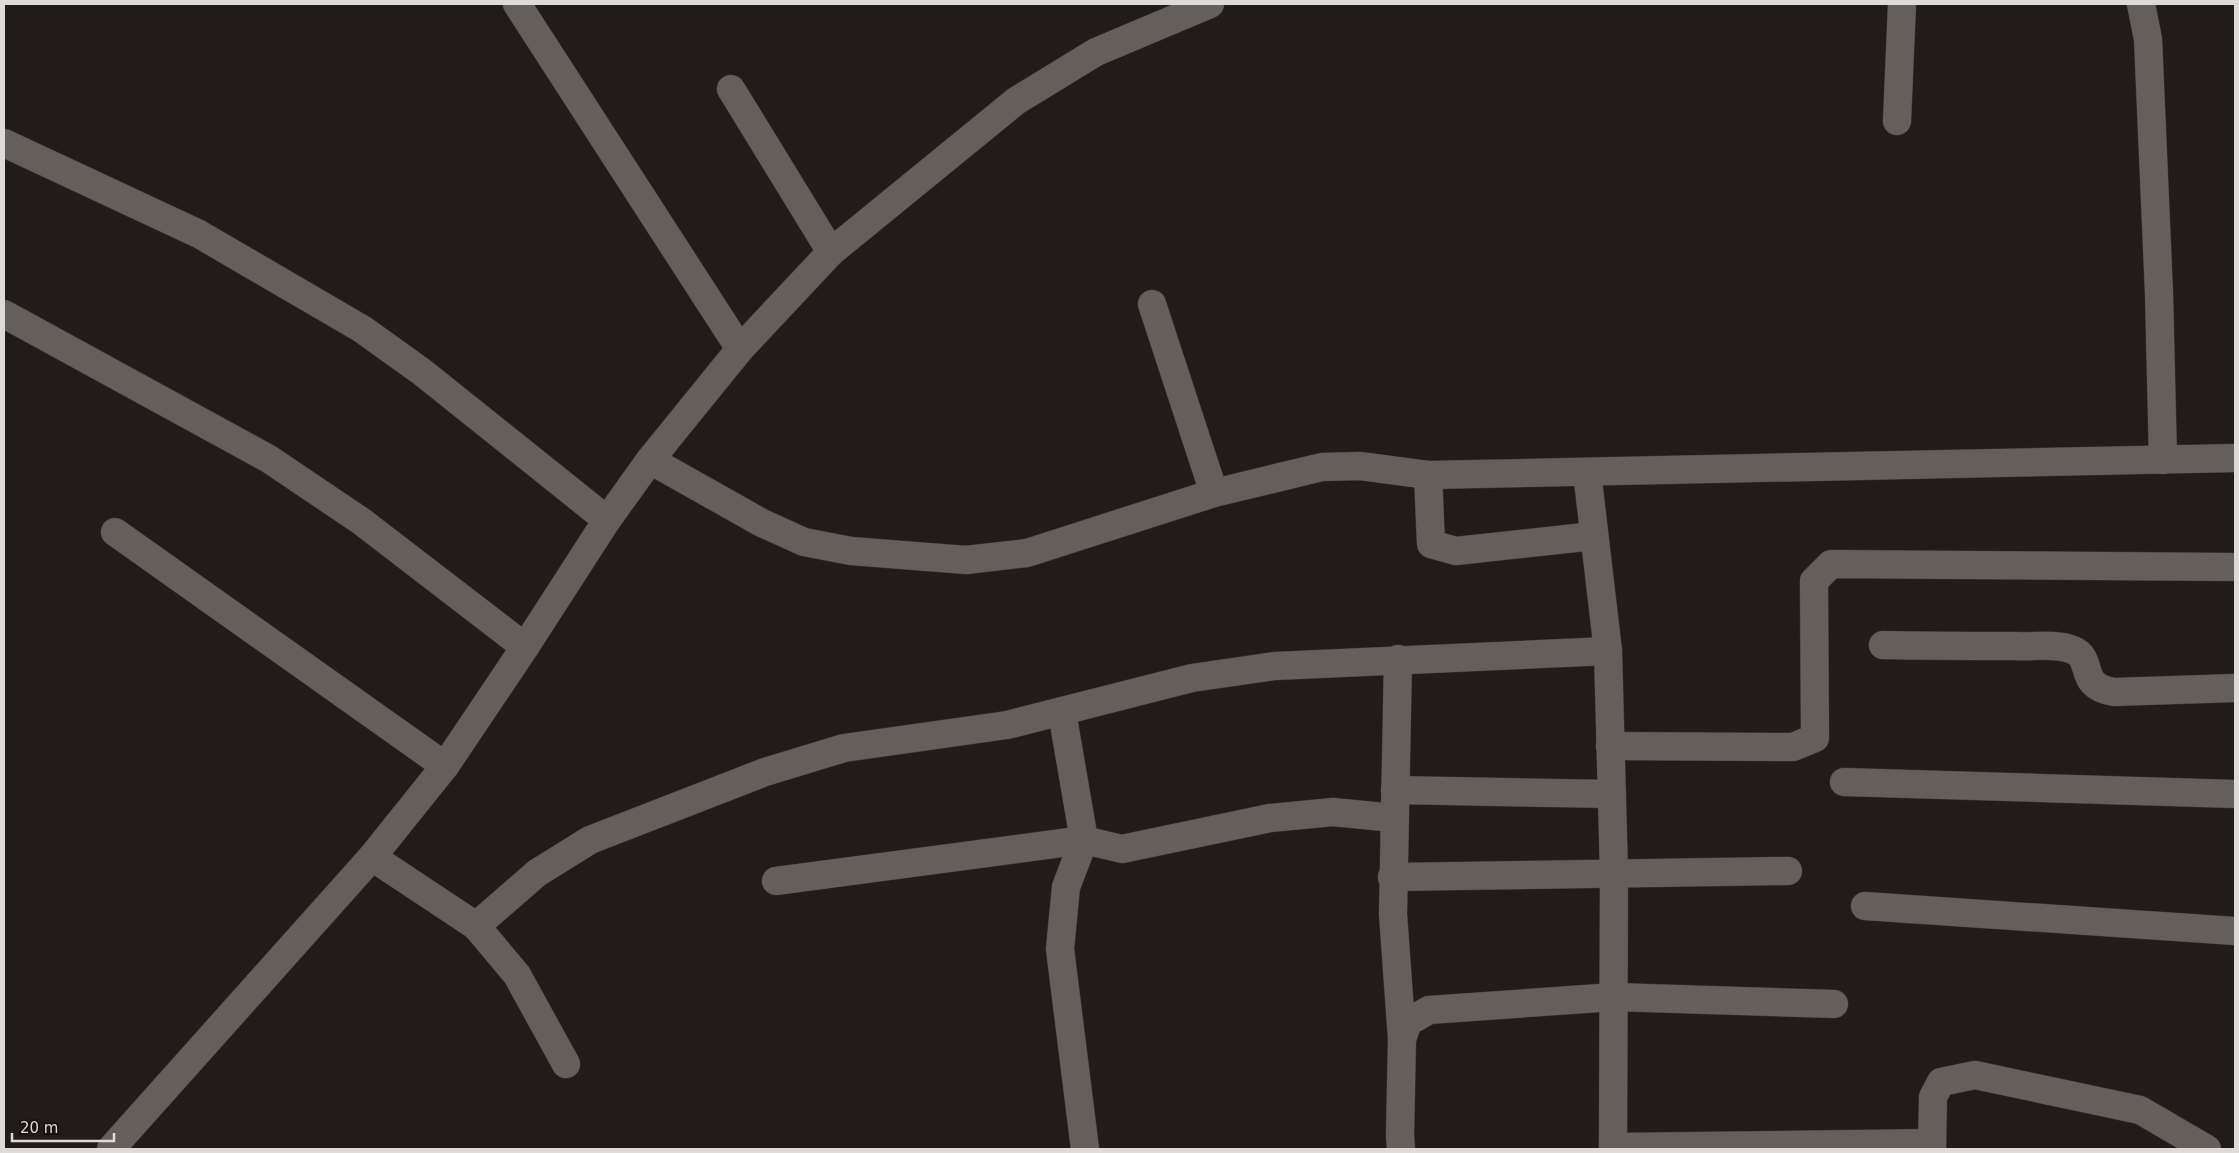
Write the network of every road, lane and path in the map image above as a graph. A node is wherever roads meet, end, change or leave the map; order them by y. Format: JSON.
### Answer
{"nodes":[{"id":1,"x":517,"y":4,"type":"edge"},
{"id":2,"x":1210,"y":4,"type":"edge"},
{"id":3,"x":1902,"y":4,"type":"edge"},
{"id":4,"x":2141,"y":4,"type":"edge"},
{"id":5,"x":731,"y":89,"type":"dead end"},
{"id":6,"x":1897,"y":121,"type":"dead end"},
{"id":7,"x":4,"y":143,"type":"edge"},
{"id":8,"x":831,"y":252,"type":"junction"},
{"id":9,"x":1152,"y":304,"type":"dead end"},
{"id":10,"x":4,"y":314,"type":"edge"},
{"id":11,"x":740,"y":349,"type":"junction"},
{"id":12,"x":2235,"y":458,"type":"edge"},
{"id":13,"x":650,"y":460,"type":"junction"},
{"id":14,"x":2163,"y":460,"type":"junction"},
{"id":15,"x":1587,"y":472,"type":"junction"},
{"id":16,"x":1428,"y":475,"type":"junction"},
{"id":17,"x":1214,"y":493,"type":"junction"},
{"id":18,"x":607,"y":520,"type":"junction"},
{"id":19,"x":115,"y":532,"type":"dead end"},
{"id":20,"x":1594,"y":536,"type":"junction"},
{"id":21,"x":2235,"y":567,"type":"edge"},
{"id":22,"x":1883,"y":645,"type":"dead end"},
{"id":23,"x":526,"y":647,"type":"junction"},
{"id":24,"x":1608,"y":651,"type":"junction"},
{"id":25,"x":1398,"y":659,"type":"junction"},
{"id":26,"x":2235,"y":688,"type":"edge"},
{"id":27,"x":1062,"y":712,"type":"junction"},
{"id":28,"x":1610,"y":746,"type":"junction"},
{"id":29,"x":445,"y":766,"type":"junction"},
{"id":30,"x":1844,"y":782,"type":"dead end"},
{"id":31,"x":1395,"y":790,"type":"junction"},
{"id":32,"x":1612,"y":794,"type":"junction"},
{"id":33,"x":2235,"y":794,"type":"edge"},
{"id":34,"x":1394,"y":818,"type":"junction"},
{"id":35,"x":1084,"y":840,"type":"junction"},
{"id":36,"x":372,"y":857,"type":"junction"},
{"id":37,"x":1788,"y":871,"type":"dead end"},
{"id":38,"x":1614,"y":874,"type":"junction"},
{"id":39,"x":1392,"y":877,"type":"junction"},
{"id":40,"x":776,"y":881,"type":"dead end"},
{"id":41,"x":1865,"y":906,"type":"dead end"},
{"id":42,"x":476,"y":926,"type":"junction"},
{"id":43,"x":2235,"y":931,"type":"edge"},
{"id":44,"x":1614,"y":997,"type":"junction"},
{"id":45,"x":1834,"y":1004,"type":"dead end"},
{"id":46,"x":1402,"y":1039,"type":"junction"},
{"id":47,"x":566,"y":1064,"type":"dead end"},
{"id":48,"x":1932,"y":1146,"type":"edge"},
{"id":49,"x":1613,"y":1148,"type":"edge"},
{"id":50,"x":110,"y":1149,"type":"edge"},
{"id":51,"x":1086,"y":1149,"type":"edge"},
{"id":52,"x":1401,"y":1149,"type":"edge"},
{"id":53,"x":2206,"y":1149,"type":"edge"}],
"edges":[{"from":1,"to":11,"type":"street"},
{"from":2,"to":8,"type":"street"},
{"from":3,"to":6,"type":"street"},
{"from":4,"to":14,"type":"street"},
{"from":5,"to":8,"type":"street"},
{"from":7,"to":18,"type":"street"},
{"from":8,"to":11,"type":"street"},
{"from":9,"to":17,"type":"street"},
{"from":10,"to":23,"type":"street"},
{"from":11,"to":13,"type":"street"},
{"from":12,"to":14,"type":"street"},
{"from":13,"to":17,"type":"street"},
{"from":13,"to":18,"type":"street"},
{"from":14,"to":15,"type":"street"},
{"from":15,"to":16,"type":"street"},
{"from":15,"to":20,"type":"street"},
{"from":16,"to":17,"type":"street"},
{"from":16,"to":20,"type":"street"},
{"from":18,"to":23,"type":"street"},
{"from":19,"to":29,"type":"street"},
{"from":20,"to":24,"type":"street"},
{"from":21,"to":28,"type":"street"},
{"from":22,"to":26,"type":"street"},
{"from":23,"to":29,"type":"street"},
{"from":24,"to":25,"type":"street"},
{"from":24,"to":28,"type":"street"},
{"from":25,"to":27,"type":"street"},
{"from":25,"to":31,"type":"street"},
{"from":27,"to":35,"type":"street"},
{"from":27,"to":42,"type":"street"},
{"from":28,"to":32,"type":"street"},
{"from":29,"to":36,"type":"street"},
{"from":30,"to":33,"type":"street"},
{"from":31,"to":32,"type":"street"},
{"from":31,"to":34,"type":"street"},
{"from":32,"to":38,"type":"street"},
{"from":34,"to":35,"type":"street"},
{"from":34,"to":39,"type":"street"},
{"from":35,"to":40,"type":"street"},
{"from":35,"to":51,"type":"street"},
{"from":36,"to":42,"type":"street"},
{"from":36,"to":50,"type":"street"},
{"from":37,"to":38,"type":"street"},
{"from":38,"to":39,"type":"street"},
{"from":38,"to":44,"type":"street"},
{"from":39,"to":46,"type":"street"},
{"from":41,"to":43,"type":"street"},
{"from":42,"to":47,"type":"street"},
{"from":44,"to":45,"type":"street"},
{"from":44,"to":46,"type":"street"},
{"from":44,"to":49,"type":"street"},
{"from":46,"to":52,"type":"street"},
{"from":48,"to":49,"type":"street"},
{"from":48,"to":53,"type":"street"}]}
